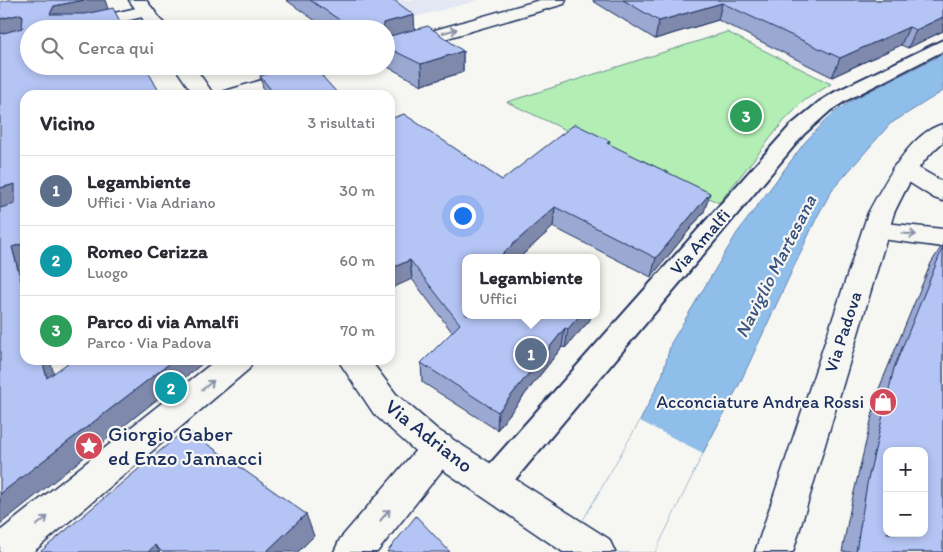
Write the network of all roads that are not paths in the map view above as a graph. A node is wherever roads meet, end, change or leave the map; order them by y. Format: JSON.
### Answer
{"nodes":[{"id":1,"x":558,"y":0,"type":"edge"},
{"id":2,"x":141,"y":5,"type":"edge"},
{"id":3,"x":95,"y":20,"type":"edge"},
{"id":4,"x":152,"y":20,"type":"edge"},
{"id":5,"x":943,"y":45,"type":"edge"},
{"id":6,"x":395,"y":47,"type":"edge"},
{"id":7,"x":190,"y":75,"type":"edge"},
{"id":8,"x":300,"y":75,"type":"edge"},
{"id":9,"x":201,"y":90,"type":"edge"},
{"id":10,"x":249,"y":90,"type":"edge"},
{"id":11,"x":943,"y":131,"type":"edge"},
{"id":12,"x":904,"y":169,"type":"junction"},
{"id":13,"x":943,"y":193,"type":"edge"},
{"id":14,"x":875,"y":231,"type":"junction"},
{"id":15,"x":943,"y":238,"type":"edge"},
{"id":16,"x":232,"y":365,"type":"edge"},
{"id":17,"x":358,"y":365,"type":"edge"},
{"id":18,"x":438,"y":448,"type":"junction"},
{"id":19,"x":492,"y":484,"type":"junction"},
{"id":20,"x":4,"y":552,"type":"edge"},
{"id":21,"x":353,"y":552,"type":"edge"},
{"id":22,"x":596,"y":552,"type":"edge"},
{"id":23,"x":774,"y":552,"type":"edge"}],
"edges":[{"from":6,"to":1,"type":"street","one_way":true},
{"from":2,"to":3,"type":"street"},
{"from":2,"to":4,"type":"street"},
{"from":5,"to":19,"type":"lane","name":"Via Amalfi"},
{"from":7,"to":9,"type":"street"},
{"from":8,"to":10,"type":"street"},
{"from":11,"to":12,"type":"street","name":"Via Padova"},
{"from":12,"to":13,"type":"street"},
{"from":12,"to":14,"type":"street","name":"Via Padova"},
{"from":14,"to":15,"type":"street","one_way":true},
{"from":14,"to":23,"type":"street","name":"Via Padova"},
{"from":20,"to":16,"type":"street","one_way":true},
{"from":17,"to":18,"type":"street","name":"Via Adriano"},
{"from":18,"to":19,"type":"street","name":"Via Adriano"},
{"from":21,"to":18,"type":"street","one_way":true},
{"from":19,"to":22,"type":"street","name":"Via Adriano"}]}
